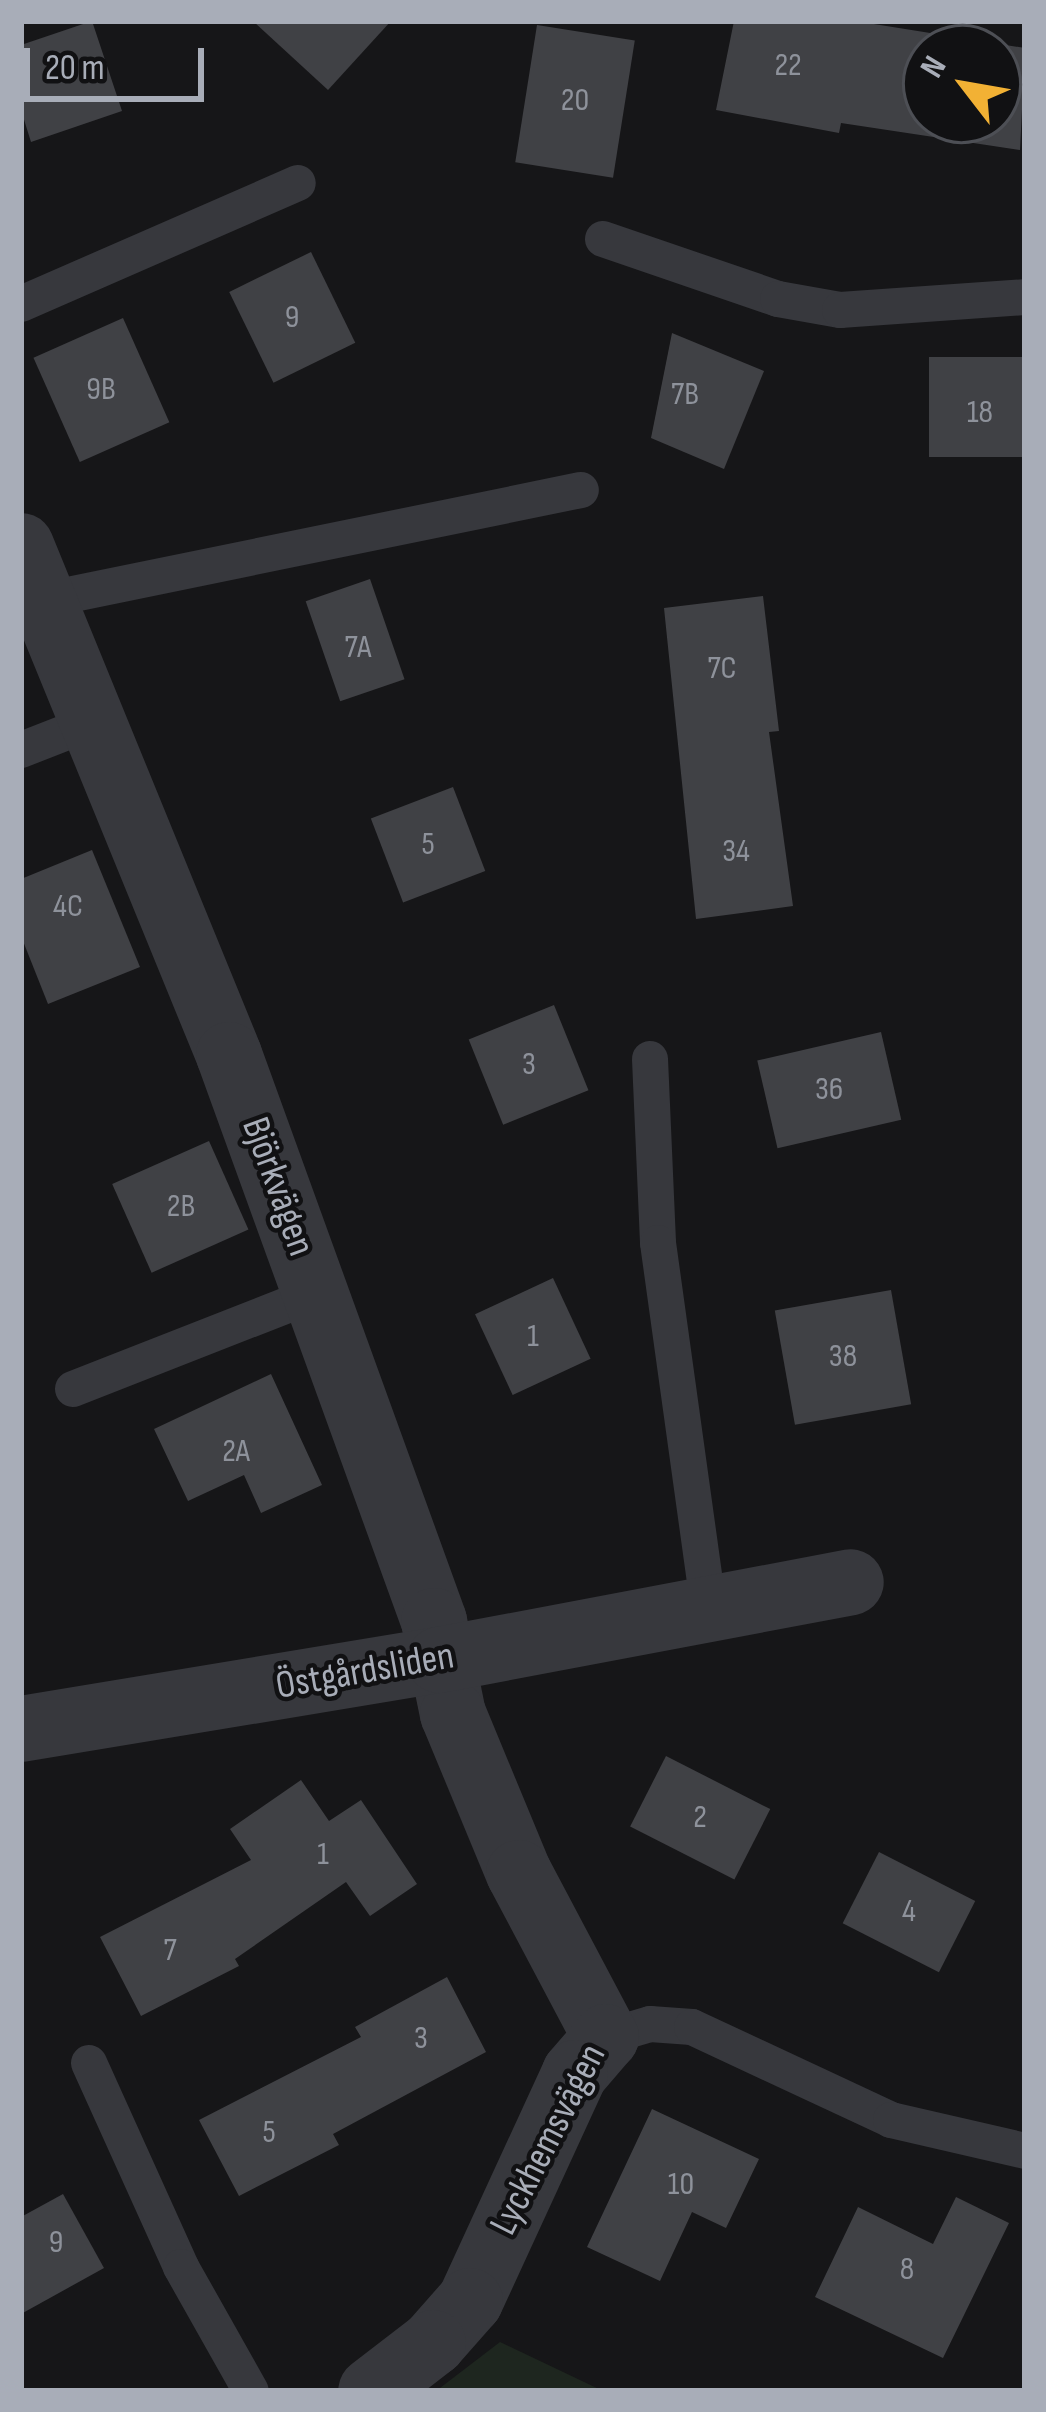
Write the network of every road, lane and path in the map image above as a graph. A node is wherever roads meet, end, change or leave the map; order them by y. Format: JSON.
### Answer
{"nodes":[{"id":1,"x":298,"y":183,"type":"dead end"},
{"id":2,"x":603,"y":239,"type":"dead end"},
{"id":3,"x":1025,"y":297,"type":"edge"},
{"id":4,"x":21,"y":304,"type":"edge"},
{"id":5,"x":581,"y":490,"type":"dead end"},
{"id":6,"x":32,"y":573,"type":"edge"},
{"id":7,"x":95,"y":721,"type":"junction"},
{"id":8,"x":21,"y":750,"type":"edge"},
{"id":9,"x":650,"y":1059,"type":"dead end"},
{"id":10,"x":315,"y":1294,"type":"junction"},
{"id":11,"x":73,"y":1389,"type":"dead end"},
{"id":12,"x":851,"y":1582,"type":"dead end"},
{"id":13,"x":709,"y":1610,"type":"junction"},
{"id":14,"x":439,"y":1660,"type":"junction"},
{"id":15,"x":21,"y":1730,"type":"edge"},
{"id":16,"x":606,"y":2037,"type":"junction"},
{"id":17,"x":89,"y":2063,"type":"dead end"},
{"id":18,"x":1025,"y":2151,"type":"edge"},
{"id":19,"x":251,"y":2391,"type":"edge"},
{"id":20,"x":371,"y":2391,"type":"edge"}],
"edges":[{"from":1,"to":4,"type":"lane"},
{"from":2,"to":3,"type":"lane"},
{"from":5,"to":6,"type":"lane","name":"Björkvägen"},
{"from":6,"to":7,"type":"street","name":"Björkvägen"},
{"from":7,"to":8,"type":"lane"},
{"from":7,"to":10,"type":"street","name":"Björkvägen"},
{"from":9,"to":13,"type":"lane"},
{"from":10,"to":11,"type":"lane"},
{"from":10,"to":14,"type":"street","name":"Björkvägen"},
{"from":12,"to":13,"type":"street","name":"Östgårdsliden"},
{"from":13,"to":14,"type":"street","name":"Östgårdsliden"},
{"from":14,"to":15,"type":"street","name":"Östgårdsliden"},
{"from":14,"to":16,"type":"street","name":"Lyckhemsvägen"},
{"from":16,"to":18,"type":"lane"},
{"from":16,"to":20,"type":"street","name":"Lyckhemsvägen"},
{"from":17,"to":19,"type":"lane"}]}
